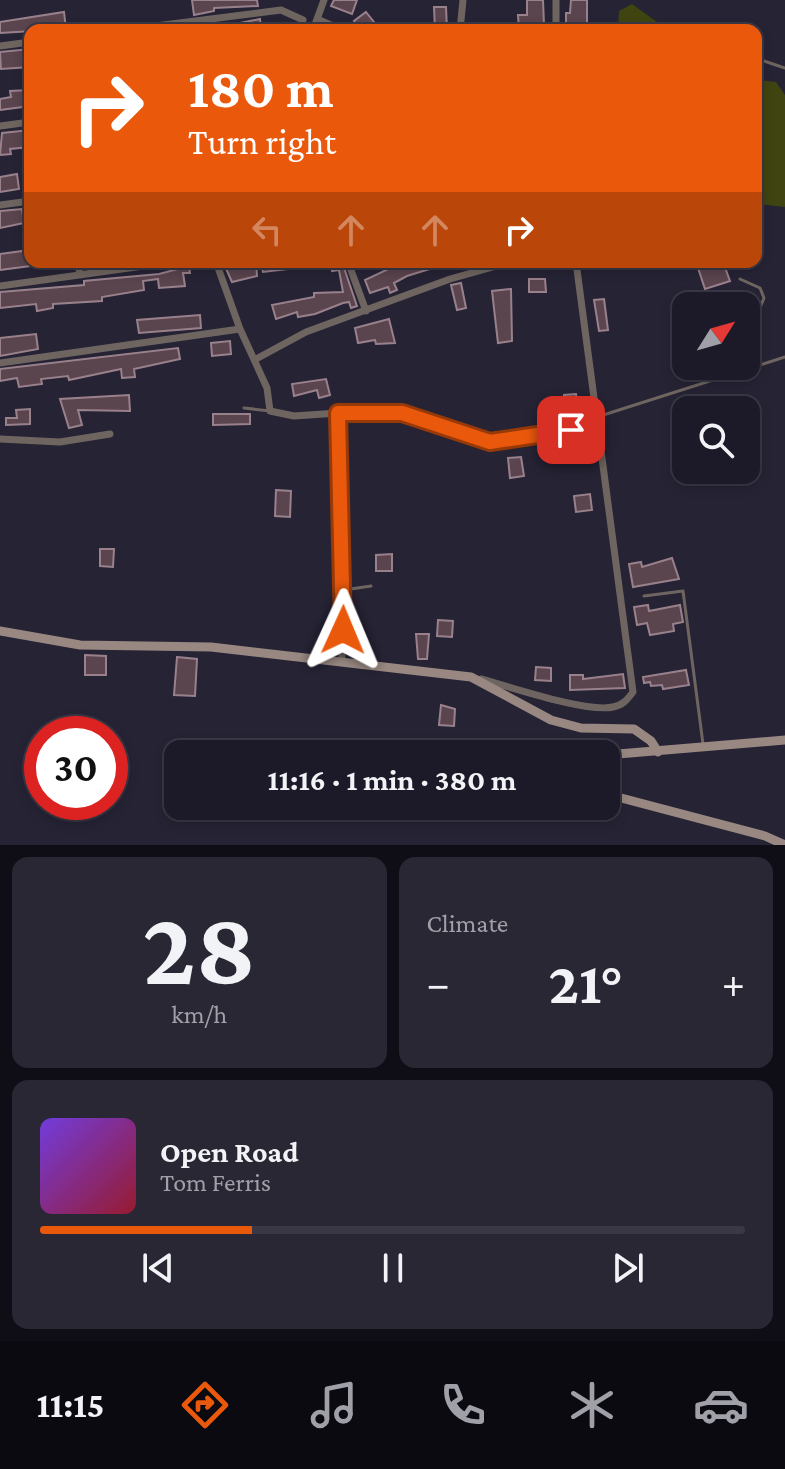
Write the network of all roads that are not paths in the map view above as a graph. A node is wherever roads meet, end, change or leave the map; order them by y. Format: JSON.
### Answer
{"nodes":[{"id":1,"x":324,"y":0,"type":"edge"},
{"id":2,"x":463,"y":0,"type":"edge"},
{"id":3,"x":556,"y":0,"type":"edge"},
{"id":4,"x":317,"y":19,"type":"junction"},
{"id":5,"x":303,"y":20,"type":"dead end"},
{"id":6,"x":171,"y":24,"type":"edge"},
{"id":7,"x":315,"y":24,"type":"edge"},
{"id":8,"x":328,"y":24,"type":"edge"},
{"id":9,"x":461,"y":24,"type":"edge"},
{"id":10,"x":556,"y":24,"type":"edge"},
{"id":11,"x":24,"y":43,"type":"edge"},
{"id":12,"x":0,"y":46,"type":"edge"},
{"id":13,"x":764,"y":61,"type":"dead end"},
{"id":14,"x":785,"y":68,"type":"edge"},
{"id":15,"x":24,"y":123,"type":"edge"},
{"id":16,"x":0,"y":126,"type":"edge"},
{"id":17,"x":24,"y":202,"type":"edge"},
{"id":18,"x":0,"y":205,"type":"edge"},
{"id":19,"x":79,"y":268,"type":"edge"},
{"id":20,"x":130,"y":268,"type":"edge"},
{"id":21,"x":218,"y":268,"type":"edge"},
{"id":22,"x":350,"y":268,"type":"edge"},
{"id":23,"x":489,"y":268,"type":"edge"},
{"id":24,"x":577,"y":268,"type":"edge"},
{"id":25,"x":80,"y":275,"type":"junction"},
{"id":26,"x":740,"y":279,"type":"dead end"},
{"id":27,"x":0,"y":286,"type":"edge"},
{"id":28,"x":760,"y":308,"type":"edge"},
{"id":29,"x":366,"y":311,"type":"junction"},
{"id":30,"x":240,"y":329,"type":"junction"},
{"id":31,"x":785,"y":357,"type":"edge"},
{"id":32,"x":256,"y":359,"type":"junction"},
{"id":33,"x":0,"y":363,"type":"edge"},
{"id":34,"x":760,"y":365,"type":"edge"},
{"id":35,"x":712,"y":380,"type":"edge"},
{"id":36,"x":244,"y":408,"type":"dead end"},
{"id":37,"x":270,"y":411,"type":"junction"},
{"id":38,"x":338,"y":413,"type":"junction"},
{"id":39,"x":597,"y":417,"type":"junction"},
{"id":40,"x":598,"y":426,"type":"junction"},
{"id":41,"x":110,"y":434,"type":"dead end"},
{"id":42,"x":0,"y":439,"type":"edge"},
{"id":43,"x":371,"y":586,"type":"dead end"},
{"id":44,"x":344,"y":590,"type":"junction"},
{"id":45,"x":644,"y":596,"type":"dead end"},
{"id":46,"x":0,"y":631,"type":"edge"},
{"id":47,"x":342,"y":661,"type":"junction"},
{"id":48,"x":471,"y":677,"type":"junction"},
{"id":49,"x":785,"y":740,"type":"edge"},
{"id":50,"x":703,"y":748,"type":"junction"},
{"id":51,"x":658,"y":752,"type":"junction"},
{"id":52,"x":620,"y":754,"type":"edge"},
{"id":53,"x":620,"y":798,"type":"edge"},
{"id":54,"x":785,"y":845,"type":"edge"}],
"edges":[{"from":1,"to":4,"type":"street"},
{"from":2,"to":9,"type":"street"},
{"from":3,"to":10,"type":"street"},
{"from":4,"to":7,"type":"street"},
{"from":4,"to":8,"type":"street"},
{"from":5,"to":6,"type":"street"},
{"from":11,"to":12,"type":"street"},
{"from":13,"to":14,"type":"lane"},
{"from":15,"to":16,"type":"street"},
{"from":17,"to":18,"type":"street"},
{"from":19,"to":25,"type":"street"},
{"from":20,"to":25,"type":"street"},
{"from":21,"to":30,"type":"street"},
{"from":22,"to":29,"type":"street"},
{"from":23,"to":29,"type":"street"},
{"from":24,"to":39,"type":"street"},
{"from":25,"to":27,"type":"street"},
{"from":26,"to":28,"type":"lane"},
{"from":29,"to":32,"type":"street"},
{"from":30,"to":32,"type":"street"},
{"from":30,"to":33,"type":"street"},
{"from":31,"to":34,"type":"lane"},
{"from":32,"to":37,"type":"street"},
{"from":35,"to":39,"type":"lane"},
{"from":36,"to":37,"type":"lane"},
{"from":37,"to":38,"type":"street"},
{"from":38,"to":40,"type":"lane"},
{"from":38,"to":44,"type":"street"},
{"from":39,"to":40,"type":"street"},
{"from":40,"to":48,"type":"street"},
{"from":41,"to":42,"type":"street"},
{"from":43,"to":44,"type":"lane"},
{"from":44,"to":47,"type":"street"},
{"from":45,"to":50,"type":"lane"},
{"from":46,"to":47,"type":"main road"},
{"from":47,"to":48,"type":"main road"},
{"from":48,"to":51,"type":"main road"},
{"from":49,"to":50,"type":"main road"},
{"from":50,"to":51,"type":"main road"},
{"from":51,"to":52,"type":"main road"},
{"from":53,"to":54,"type":"main road"}]}
